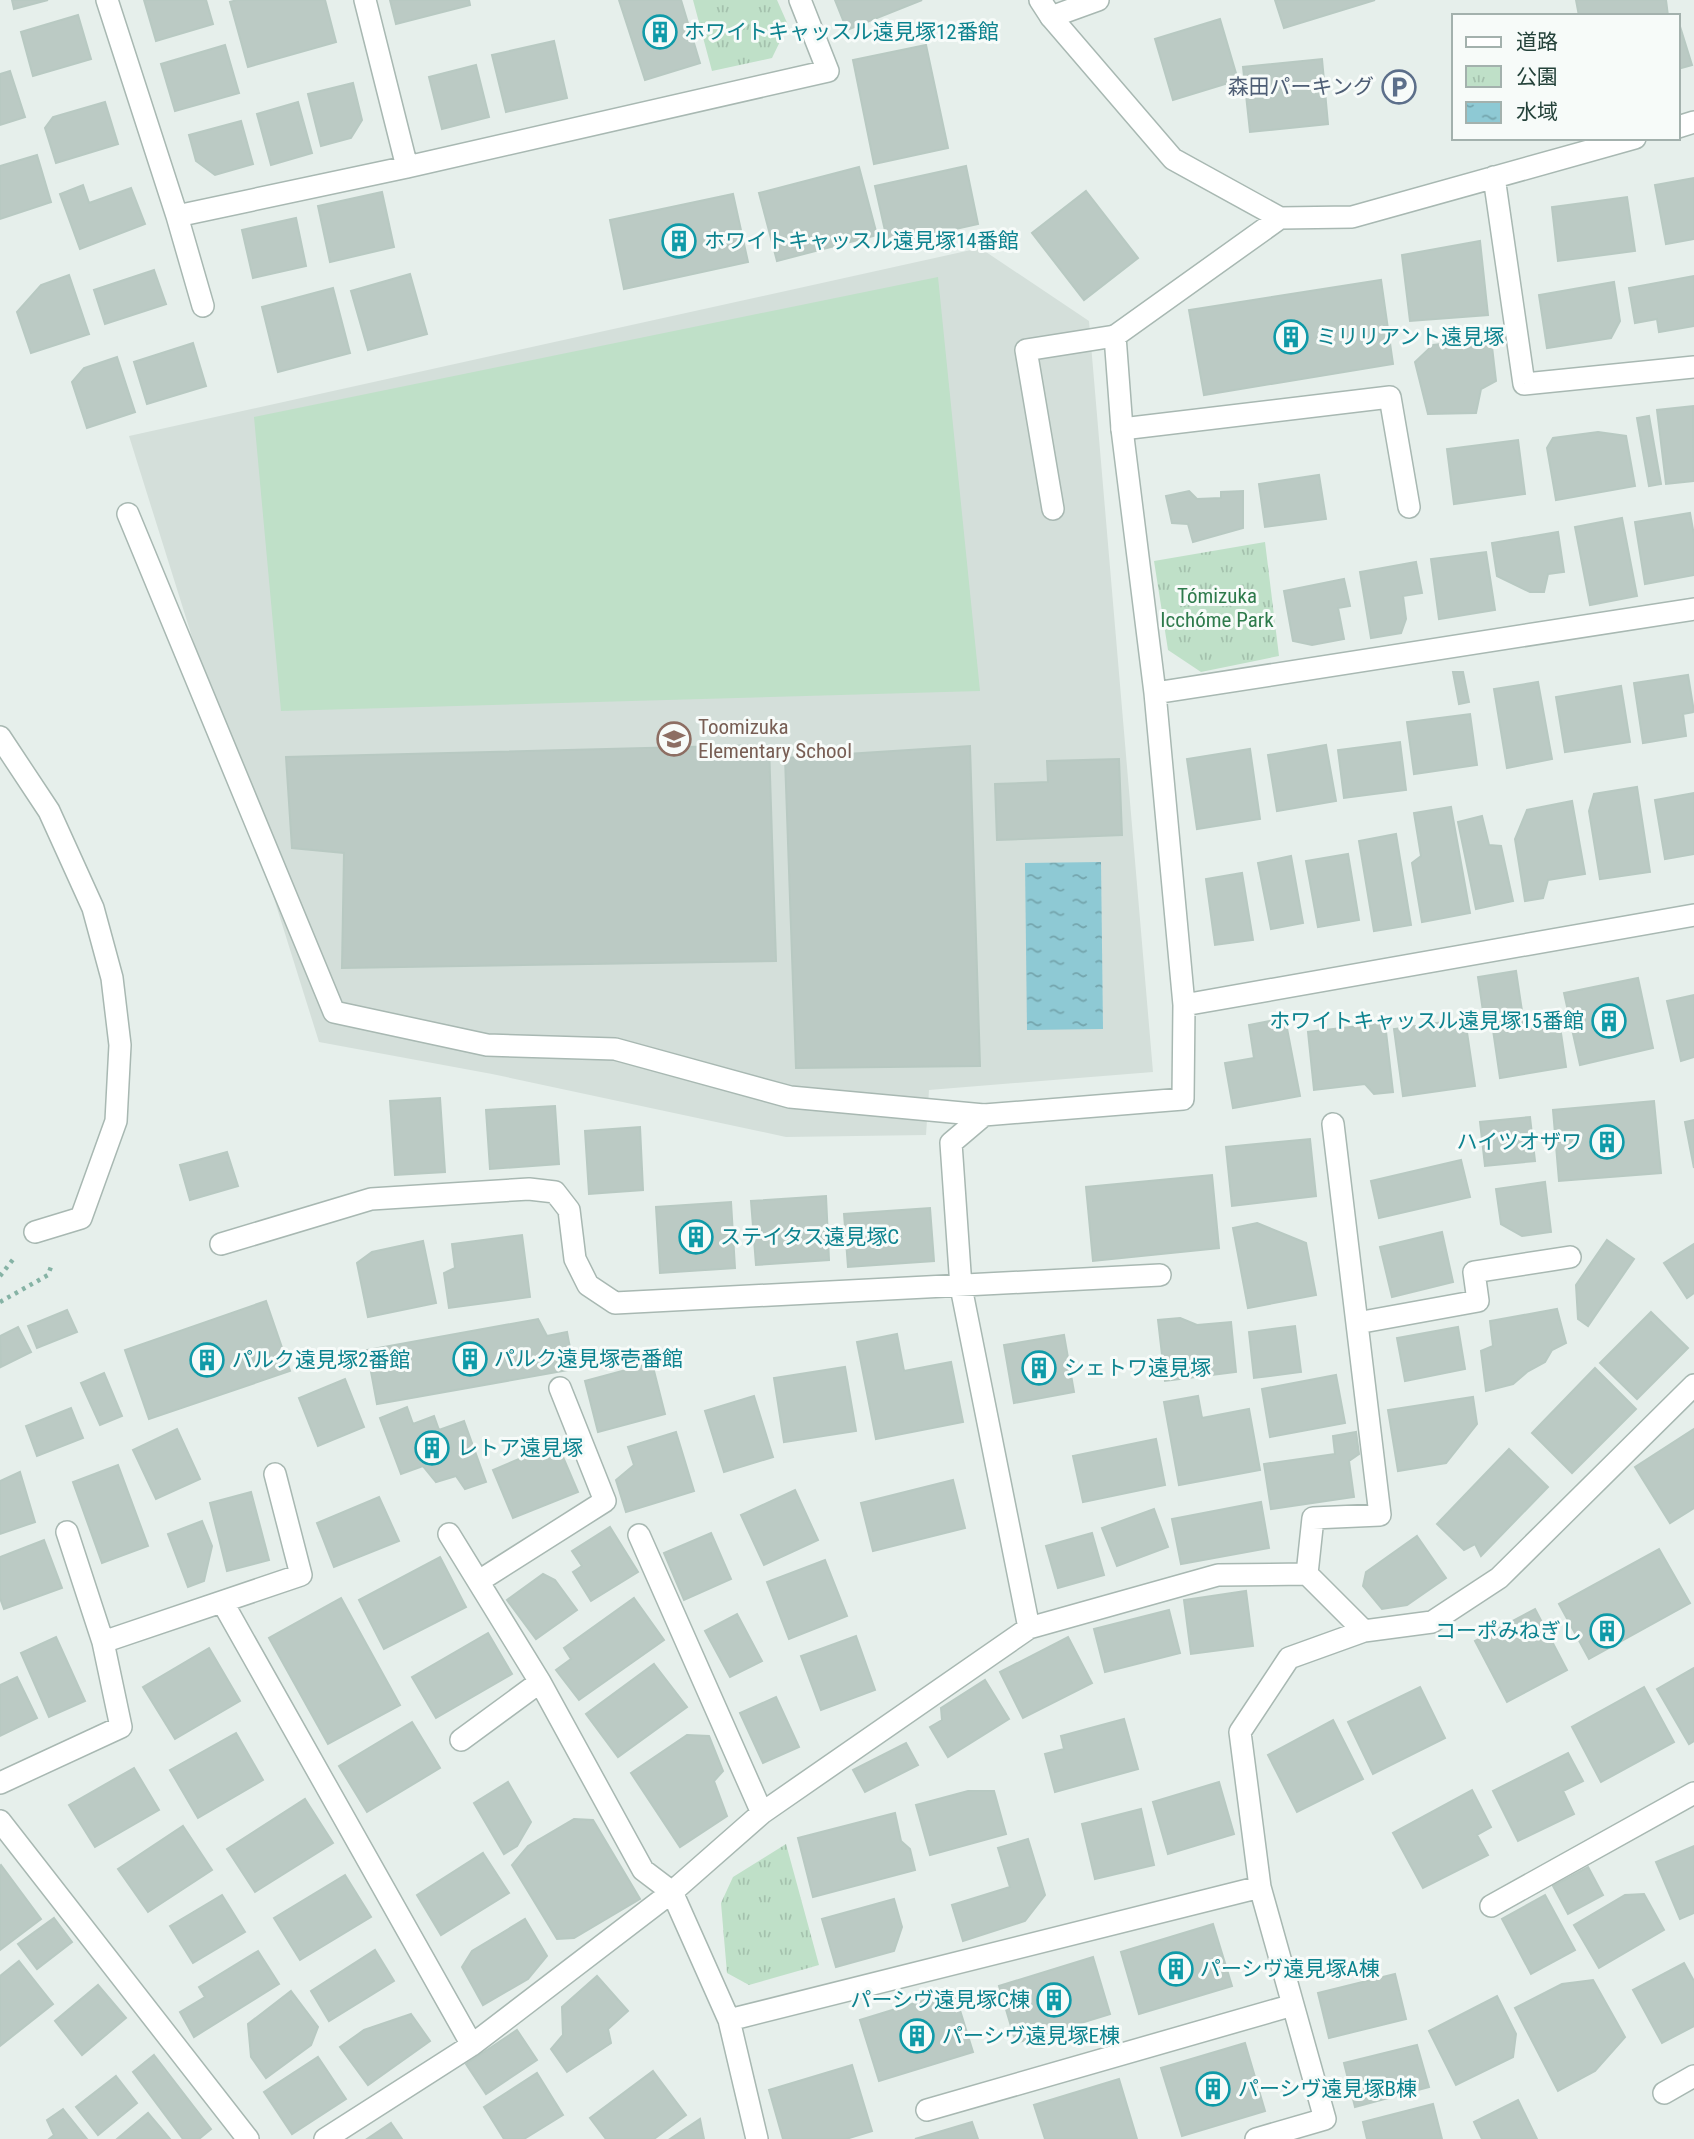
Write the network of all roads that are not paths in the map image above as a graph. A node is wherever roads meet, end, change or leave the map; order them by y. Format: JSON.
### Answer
{"nodes":[{"id":1,"x":107,"y":0,"type":"edge"},
{"id":2,"x":365,"y":0,"type":"edge"},
{"id":3,"x":800,"y":0,"type":"edge"},
{"id":4,"x":1098,"y":0,"type":"edge"},
{"id":5,"x":1045,"y":9,"type":"edge"},
{"id":6,"x":1628,"y":140,"type":"edge"},
{"id":7,"x":407,"y":167,"type":"junction"},
{"id":8,"x":1494,"y":177,"type":"junction"},
{"id":9,"x":177,"y":216,"type":"junction"},
{"id":10,"x":1280,"y":218,"type":"junction"},
{"id":11,"x":203,"y":306,"type":"dead end"},
{"id":12,"x":1115,"y":336,"type":"junction"},
{"id":13,"x":1694,"y":367,"type":"edge"},
{"id":14,"x":1122,"y":429,"type":"junction"},
{"id":15,"x":1409,"y":507,"type":"dead end"},
{"id":16,"x":1053,"y":509,"type":"dead end"},
{"id":17,"x":128,"y":514,"type":"dead end"},
{"id":18,"x":1694,"y":610,"type":"edge"},
{"id":19,"x":1155,"y":694,"type":"junction"},
{"id":20,"x":0,"y":737,"type":"edge"},
{"id":21,"x":1694,"y":915,"type":"edge"},
{"id":22,"x":1185,"y":1005,"type":"junction"},
{"id":23,"x":984,"y":1115,"type":"junction"},
{"id":24,"x":1334,"y":1124,"type":"dead end"},
{"id":25,"x":35,"y":1232,"type":"road end"},
{"id":26,"x":221,"y":1244,"type":"dead end"},
{"id":27,"x":1570,"y":1257,"type":"dead end"},
{"id":28,"x":1160,"y":1275,"type":"dead end"},
{"id":29,"x":961,"y":1287,"type":"junction"},
{"id":30,"x":1357,"y":1323,"type":"junction"},
{"id":31,"x":1694,"y":1385,"type":"edge"},
{"id":32,"x":560,"y":1388,"type":"dead end"},
{"id":33,"x":275,"y":1474,"type":"dead end"},
{"id":34,"x":67,"y":1532,"type":"dead end"},
{"id":35,"x":449,"y":1534,"type":"dead end"},
{"id":36,"x":639,"y":1535,"type":"dead end"},
{"id":37,"x":1307,"y":1574,"type":"junction"},
{"id":38,"x":478,"y":1581,"type":"junction"},
{"id":39,"x":223,"y":1603,"type":"junction"},
{"id":40,"x":1029,"y":1628,"type":"junction"},
{"id":41,"x":1364,"y":1631,"type":"junction"},
{"id":42,"x":103,"y":1642,"type":"junction"},
{"id":43,"x":540,"y":1682,"type":"junction"},
{"id":44,"x":461,"y":1740,"type":"dead end"},
{"id":45,"x":0,"y":1783,"type":"edge"},
{"id":46,"x":1694,"y":1793,"type":"edge"},
{"id":47,"x":762,"y":1814,"type":"junction"},
{"id":48,"x":0,"y":1821,"type":"edge"},
{"id":49,"x":1260,"y":1887,"type":"junction"},
{"id":50,"x":672,"y":1892,"type":"junction"},
{"id":51,"x":1491,"y":1906,"type":"dead end"},
{"id":52,"x":1293,"y":2005,"type":"junction"},
{"id":53,"x":729,"y":2020,"type":"junction"},
{"id":54,"x":472,"y":2045,"type":"junction"},
{"id":55,"x":1694,"y":2076,"type":"edge"},
{"id":56,"x":1664,"y":2093,"type":"dead end"},
{"id":57,"x":927,"y":2110,"type":"dead end"},
{"id":58,"x":1327,"y":2129,"type":"edge"},
{"id":59,"x":248,"y":2139,"type":"edge"},
{"id":60,"x":325,"y":2139,"type":"edge"},
{"id":61,"x":757,"y":2139,"type":"edge"},
{"id":62,"x":1256,"y":2139,"type":"edge"}],
"edges":[{"from":1,"to":9,"type":"street"},
{"from":2,"to":7,"type":"street"},
{"from":3,"to":7,"type":"street"},
{"from":4,"to":5,"type":"street"},
{"from":5,"to":10,"type":"street"},
{"from":6,"to":8,"type":"street"},
{"from":7,"to":9,"type":"street"},
{"from":8,"to":10,"type":"street"},
{"from":8,"to":13,"type":"street"},
{"from":9,"to":11,"type":"street"},
{"from":10,"to":12,"type":"street"},
{"from":12,"to":14,"type":"street"},
{"from":12,"to":16,"type":"street"},
{"from":14,"to":15,"type":"street"},
{"from":14,"to":19,"type":"street"},
{"from":17,"to":23,"type":"street"},
{"from":18,"to":19,"type":"street"},
{"from":19,"to":22,"type":"street"},
{"from":20,"to":25,"type":"street"},
{"from":21,"to":22,"type":"street"},
{"from":22,"to":23,"type":"street"},
{"from":23,"to":29,"type":"street"},
{"from":24,"to":30,"type":"street"},
{"from":26,"to":29,"type":"street"},
{"from":27,"to":30,"type":"street"},
{"from":28,"to":29,"type":"street"},
{"from":29,"to":40,"type":"street"},
{"from":30,"to":37,"type":"street"},
{"from":31,"to":41,"type":"street"},
{"from":32,"to":38,"type":"street"},
{"from":33,"to":39,"type":"street"},
{"from":34,"to":42,"type":"street"},
{"from":35,"to":38,"type":"street"},
{"from":36,"to":47,"type":"street"},
{"from":37,"to":40,"type":"street"},
{"from":37,"to":41,"type":"street"},
{"from":38,"to":43,"type":"street"},
{"from":39,"to":42,"type":"street"},
{"from":39,"to":54,"type":"street"},
{"from":40,"to":47,"type":"street"},
{"from":41,"to":49,"type":"street"},
{"from":42,"to":45,"type":"street"},
{"from":43,"to":44,"type":"street"},
{"from":43,"to":50,"type":"street"},
{"from":46,"to":51,"type":"street"},
{"from":47,"to":50,"type":"street"},
{"from":48,"to":59,"type":"street"},
{"from":49,"to":52,"type":"street"},
{"from":49,"to":53,"type":"street"},
{"from":50,"to":53,"type":"street"},
{"from":50,"to":54,"type":"street"},
{"from":52,"to":57,"type":"street"},
{"from":52,"to":58,"type":"street"},
{"from":53,"to":61,"type":"street"},
{"from":54,"to":60,"type":"street"},
{"from":55,"to":56,"type":"street"},
{"from":58,"to":62,"type":"street"}]}
